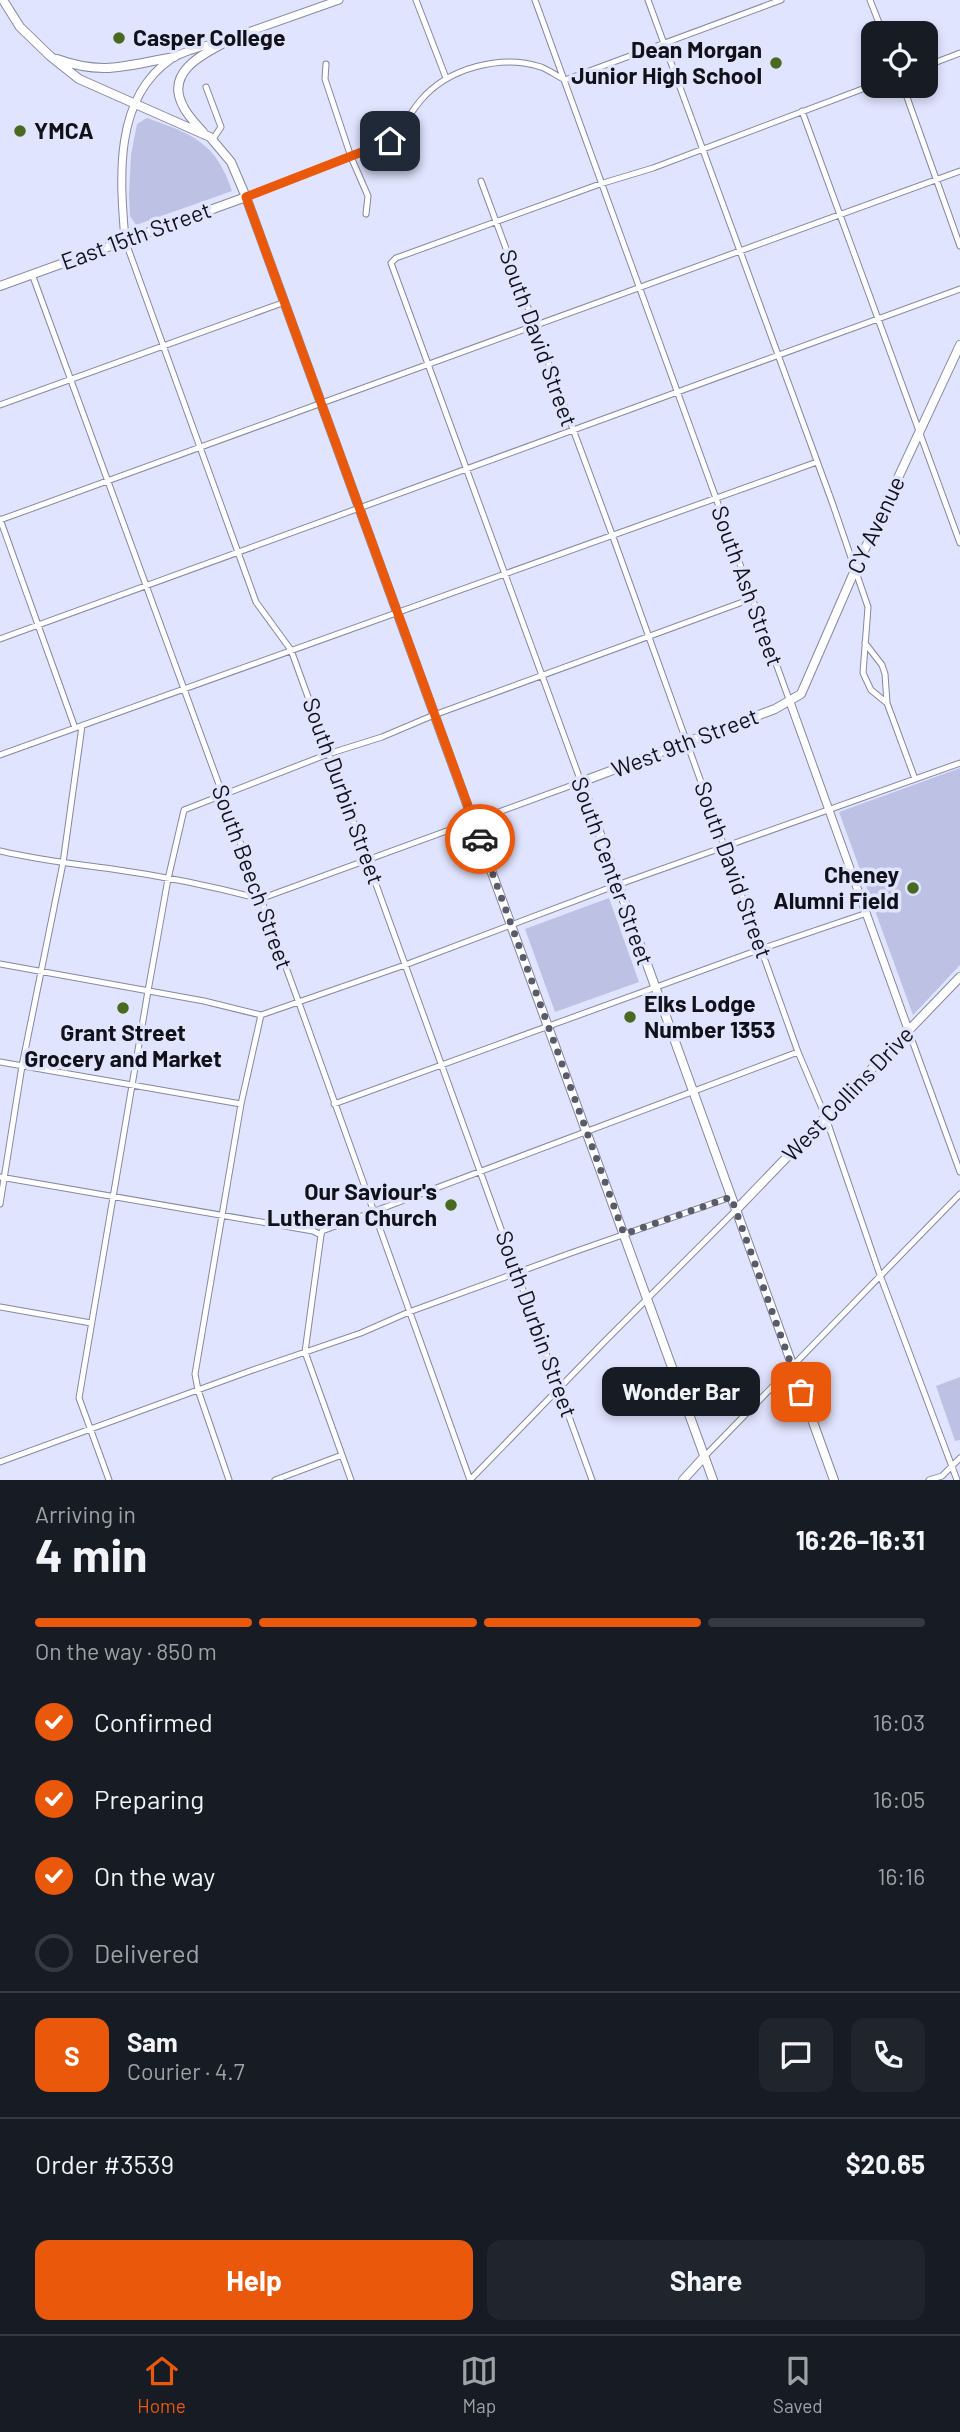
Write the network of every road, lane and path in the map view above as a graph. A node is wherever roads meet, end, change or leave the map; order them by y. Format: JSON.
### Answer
{"nodes":[{"id":1,"x":3,"y":0,"type":"edge"},
{"id":2,"x":339,"y":0,"type":"edge"},
{"id":3,"x":416,"y":0,"type":"edge"},
{"id":4,"x":535,"y":0,"type":"edge"},
{"id":5,"x":648,"y":0,"type":"edge"},
{"id":6,"x":781,"y":0,"type":"edge"},
{"id":7,"x":870,"y":0,"type":"edge"},
{"id":8,"x":764,"y":3,"type":"edge"},
{"id":9,"x":878,"y":21,"type":"edge"},
{"id":10,"x":241,"y":34,"type":"junction"},
{"id":11,"x":663,"y":43,"type":"junction"},
{"id":12,"x":960,"y":53,"type":"edge"},
{"id":13,"x":50,"y":56,"type":"junction"},
{"id":14,"x":174,"y":57,"type":"junction"},
{"id":15,"x":938,"y":61,"type":"edge"},
{"id":16,"x":326,"y":64,"type":"dead end"},
{"id":17,"x":446,"y":78,"type":"junction"},
{"id":18,"x":565,"y":80,"type":"junction"},
{"id":19,"x":206,"y":87,"type":"dead end"},
{"id":20,"x":861,"y":89,"type":"edge"},
{"id":21,"x":907,"y":98,"type":"edge"},
{"id":22,"x":135,"y":103,"type":"junction"},
{"id":23,"x":802,"y":111,"type":"junction"},
{"id":24,"x":209,"y":137,"type":"junction"},
{"id":25,"x":704,"y":150,"type":"junction"},
{"id":26,"x":351,"y":157,"type":"junction"},
{"id":27,"x":960,"y":171,"type":"edge"},
{"id":28,"x":938,"y":180,"type":"junction"},
{"id":29,"x":481,"y":181,"type":"dead end"},
{"id":30,"x":600,"y":184,"type":"junction"},
{"id":31,"x":246,"y":197,"type":"junction"},
{"id":32,"x":366,"y":214,"type":"dead end"},
{"id":33,"x":840,"y":215,"type":"junction"},
{"id":34,"x":496,"y":222,"type":"junction"},
{"id":35,"x":125,"y":240,"type":"junction"},
{"id":36,"x":960,"y":246,"type":"edge"},
{"id":37,"x":738,"y":251,"type":"junction"},
{"id":38,"x":32,"y":274,"type":"junction"},
{"id":39,"x":0,"y":286,"type":"edge"},
{"id":40,"x":639,"y":288,"type":"junction"},
{"id":41,"x":960,"y":289,"type":"edge"},
{"id":42,"x":285,"y":302,"type":"junction"},
{"id":43,"x":878,"y":319,"type":"junction"},
{"id":44,"x":534,"y":326,"type":"junction"},
{"id":45,"x":960,"y":345,"type":"edge"},
{"id":46,"x":163,"y":346,"type":"junction"},
{"id":47,"x":777,"y":355,"type":"junction"},
{"id":48,"x":427,"y":365,"type":"junction"},
{"id":49,"x":70,"y":379,"type":"junction"},
{"id":50,"x":676,"y":393,"type":"junction"},
{"id":51,"x":321,"y":404,"type":"junction"},
{"id":52,"x":0,"y":405,"type":"edge"},
{"id":53,"x":572,"y":430,"type":"junction"},
{"id":54,"x":919,"y":431,"type":"junction"},
{"id":55,"x":201,"y":447,"type":"junction"},
{"id":56,"x":817,"y":462,"type":"junction"},
{"id":57,"x":465,"y":470,"type":"junction"},
{"id":58,"x":108,"y":481,"type":"junction"},
{"id":59,"x":715,"y":499,"type":"junction"},
{"id":60,"x":358,"y":508,"type":"junction"},
{"id":61,"x":0,"y":520,"type":"edge"},
{"id":62,"x":613,"y":537,"type":"junction"},
{"id":63,"x":960,"y":543,"type":"edge"},
{"id":64,"x":238,"y":552,"type":"junction"},
{"id":65,"x":855,"y":570,"type":"junction"},
{"id":66,"x":506,"y":575,"type":"junction"},
{"id":67,"x":146,"y":587,"type":"junction"},
{"id":68,"x":751,"y":599,"type":"junction"},
{"id":69,"x":399,"y":613,"type":"junction"},
{"id":70,"x":38,"y":626,"type":"junction"},
{"id":71,"x":648,"y":638,"type":"junction"},
{"id":72,"x":0,"y":639,"type":"edge"},
{"id":73,"x":864,"y":641,"type":"junction"},
{"id":74,"x":292,"y":649,"type":"junction"},
{"id":75,"x":541,"y":676,"type":"junction"},
{"id":76,"x":184,"y":691,"type":"junction"},
{"id":77,"x":790,"y":702,"type":"junction"},
{"id":78,"x":887,"y":703,"type":"junction"},
{"id":79,"x":434,"y":715,"type":"junction"},
{"id":80,"x":79,"y":727,"type":"junction"},
{"id":81,"x":685,"y":741,"type":"junction"},
{"id":82,"x":328,"y":754,"type":"junction"},
{"id":83,"x":0,"y":755,"type":"edge"},
{"id":84,"x":960,"y":763,"type":"edge"},
{"id":85,"x":915,"y":779,"type":"junction"},
{"id":86,"x":581,"y":782,"type":"junction"},
{"id":87,"x":223,"y":796,"type":"junction"},
{"id":88,"x":829,"y":810,"type":"junction"},
{"id":89,"x":474,"y":822,"type":"junction"},
{"id":90,"x":726,"y":847,"type":"junction"},
{"id":91,"x":0,"y":851,"type":"edge"},
{"id":92,"x":368,"y":859,"type":"junction"},
{"id":93,"x":63,"y":863,"type":"junction"},
{"id":94,"x":169,"y":879,"type":"junction"},
{"id":95,"x":617,"y":885,"type":"junction"},
{"id":96,"x":260,"y":899,"type":"junction"},
{"id":97,"x":867,"y":914,"type":"junction"},
{"id":98,"x":513,"y":925,"type":"junction"},
{"id":99,"x":761,"y":948,"type":"junction"},
{"id":100,"x":0,"y":964,"type":"edge"},
{"id":101,"x":405,"y":965,"type":"junction"},
{"id":102,"x":41,"y":971,"type":"junction"},
{"id":103,"x":960,"y":977,"type":"edge"},
{"id":104,"x":654,"y":989,"type":"junction"},
{"id":105,"x":148,"y":991,"type":"junction"},
{"id":106,"x":299,"y":1003,"type":"junction"},
{"id":107,"x":261,"y":1015,"type":"junction"},
{"id":108,"x":548,"y":1028,"type":"junction"},
{"id":109,"x":909,"y":1032,"type":"junction"},
{"id":110,"x":798,"y":1052,"type":"junction"},
{"id":111,"x":0,"y":1062,"type":"edge"},
{"id":112,"x":441,"y":1065,"type":"junction"},
{"id":113,"x":22,"y":1066,"type":"junction"},
{"id":114,"x":133,"y":1085,"type":"junction"},
{"id":115,"x":692,"y":1091,"type":"junction"},
{"id":116,"x":241,"y":1104,"type":"junction"},
{"id":117,"x":334,"y":1104,"type":"junction"},
{"id":118,"x":826,"y":1118,"type":"junction"},
{"id":119,"x":586,"y":1131,"type":"junction"},
{"id":120,"x":482,"y":1171,"type":"junction"},
{"id":121,"x":960,"y":1172,"type":"edge"},
{"id":122,"x":2,"y":1177,"type":"edge"},
{"id":123,"x":960,"y":1194,"type":"edge"},
{"id":124,"x":113,"y":1197,"type":"junction"},
{"id":125,"x":731,"y":1197,"type":"junction"},
{"id":126,"x":0,"y":1203,"type":"edge"},
{"id":127,"x":736,"y":1210,"type":"junction"},
{"id":128,"x":373,"y":1211,"type":"junction"},
{"id":129,"x":221,"y":1215,"type":"junction"},
{"id":130,"x":624,"y":1234,"type":"junction"},
{"id":131,"x":321,"y":1235,"type":"junction"},
{"id":132,"x":517,"y":1273,"type":"junction"},
{"id":133,"x":880,"y":1275,"type":"junction"},
{"id":134,"x":647,"y":1301,"type":"junction"},
{"id":135,"x":0,"y":1307,"type":"edge"},
{"id":136,"x":409,"y":1312,"type":"junction"},
{"id":137,"x":90,"y":1323,"type":"junction"},
{"id":138,"x":305,"y":1352,"type":"junction"},
{"id":139,"x":792,"y":1367,"type":"junction"},
{"id":140,"x":198,"y":1390,"type":"junction"},
{"id":141,"x":559,"y":1390,"type":"junction"},
{"id":142,"x":90,"y":1430,"type":"junction"},
{"id":143,"x":342,"y":1455,"type":"junction"},
{"id":144,"x":704,"y":1457,"type":"junction"},
{"id":145,"x":960,"y":1458,"type":"edge"},
{"id":146,"x":0,"y":1462,"type":"edge"},
{"id":147,"x":952,"y":1466,"type":"junction"},
{"id":148,"x":109,"y":1480,"type":"edge"},
{"id":149,"x":229,"y":1480,"type":"edge"},
{"id":150,"x":275,"y":1480,"type":"edge"},
{"id":151,"x":351,"y":1480,"type":"edge"},
{"id":152,"x":470,"y":1480,"type":"edge"},
{"id":153,"x":592,"y":1480,"type":"edge"},
{"id":154,"x":683,"y":1480,"type":"edge"},
{"id":155,"x":713,"y":1480,"type":"edge"},
{"id":156,"x":834,"y":1480,"type":"edge"},
{"id":157,"x":929,"y":1480,"type":"edge"},
{"id":158,"x":957,"y":1480,"type":"edge"}],
"edges":[{"from":1,"to":13,"type":"main road"},
{"from":2,"to":10,"type":"street"},
{"from":3,"to":17,"type":"street"},
{"from":4,"to":18,"type":"street","name":"South Ash Street"},
{"from":5,"to":11,"type":"street"},
{"from":6,"to":8,"type":"street"},
{"from":7,"to":9,"type":"street"},
{"from":8,"to":11,"type":"street"},
{"from":10,"to":14,"type":"street"},
{"from":10,"to":24,"type":"main road"},
{"from":11,"to":18,"type":"street"},
{"from":11,"to":25,"type":"street"},
{"from":12,"to":15,"type":"street"},
{"from":13,"to":14,"type":"main road"},
{"from":13,"to":22,"type":"main road"},
{"from":14,"to":22,"type":"street","name":"South Durbin Street"},
{"from":16,"to":26,"type":"street"},
{"from":17,"to":18,"type":"street"},
{"from":17,"to":26,"type":"street","name":"East 15th Street"},
{"from":18,"to":30,"type":"street","name":"South Ash Street"},
{"from":19,"to":24,"type":"street"},
{"from":20,"to":23,"type":"street"},
{"from":21,"to":28,"type":"street"},
{"from":22,"to":24,"type":"main road"},
{"from":22,"to":35,"type":"street","name":"South Durbin Street"},
{"from":23,"to":25,"type":"street"},
{"from":23,"to":33,"type":"street"},
{"from":24,"to":31,"type":"main road"},
{"from":25,"to":30,"type":"street"},
{"from":25,"to":37,"type":"street"},
{"from":26,"to":31,"type":"street","name":"East 15th Street"},
{"from":26,"to":32,"type":"street"},
{"from":27,"to":28,"type":"street"},
{"from":28,"to":33,"type":"street"},
{"from":28,"to":36,"type":"street"},
{"from":29,"to":34,"type":"street","name":"South David Street"},
{"from":30,"to":34,"type":"street"},
{"from":30,"to":40,"type":"street","name":"South Ash Street"},
{"from":31,"to":35,"type":"main road","name":"East 15th Street"},
{"from":31,"to":42,"type":"main road"},
{"from":33,"to":37,"type":"street"},
{"from":33,"to":43,"type":"street"},
{"from":34,"to":44,"type":"street","name":"South David Street"},
{"from":34,"to":48,"type":"street","name":"South Center Street"},
{"from":35,"to":38,"type":"main road","name":"East 15th Street"},
{"from":35,"to":46,"type":"street","name":"South Durbin Street"},
{"from":37,"to":40,"type":"street"},
{"from":37,"to":47,"type":"street"},
{"from":38,"to":39,"type":"main road","name":"East 15th Street"},
{"from":38,"to":49,"type":"street","name":"South Beech Street"},
{"from":40,"to":44,"type":"street"},
{"from":40,"to":50,"type":"street","name":"South Ash Street"},
{"from":41,"to":43,"type":"street"},
{"from":42,"to":46,"type":"street"},
{"from":42,"to":51,"type":"main road"},
{"from":43,"to":47,"type":"street"},
{"from":43,"to":54,"type":"street"},
{"from":44,"to":48,"type":"street"},
{"from":44,"to":53,"type":"street","name":"South David Street"},
{"from":45,"to":54,"type":"main road","name":"CY Avenue"},
{"from":46,"to":49,"type":"street"},
{"from":46,"to":55,"type":"street","name":"South Durbin Street"},
{"from":47,"to":50,"type":"street"},
{"from":47,"to":56,"type":"street"},
{"from":48,"to":51,"type":"street"},
{"from":48,"to":57,"type":"street","name":"South Center Street"},
{"from":49,"to":52,"type":"street"},
{"from":49,"to":58,"type":"street","name":"South Beech Street"},
{"from":50,"to":53,"type":"street"},
{"from":50,"to":59,"type":"street","name":"South Ash Street"},
{"from":51,"to":55,"type":"street"},
{"from":51,"to":60,"type":"main road"},
{"from":53,"to":57,"type":"street"},
{"from":53,"to":62,"type":"street","name":"South David Street"},
{"from":54,"to":63,"type":"street"},
{"from":54,"to":65,"type":"main road","name":"CY Avenue"},
{"from":55,"to":58,"type":"street"},
{"from":55,"to":64,"type":"street","name":"South Durbin Street"},
{"from":56,"to":59,"type":"street"},
{"from":56,"to":65,"type":"street"},
{"from":57,"to":60,"type":"street"},
{"from":57,"to":66,"type":"street","name":"South Center Street"},
{"from":58,"to":61,"type":"street"},
{"from":58,"to":67,"type":"street","name":"South Beech Street"},
{"from":59,"to":62,"type":"street"},
{"from":59,"to":68,"type":"street","name":"South Ash Street"},
{"from":60,"to":64,"type":"street"},
{"from":60,"to":69,"type":"main road"},
{"from":61,"to":70,"type":"street"},
{"from":62,"to":66,"type":"street"},
{"from":62,"to":71,"type":"street","name":"South David Street"},
{"from":64,"to":67,"type":"street"},
{"from":64,"to":74,"type":"street","name":"South Durbin Street"},
{"from":65,"to":73,"type":"street"},
{"from":65,"to":77,"type":"main road","name":"CY Avenue"},
{"from":66,"to":69,"type":"street"},
{"from":66,"to":75,"type":"street","name":"South Center Street"},
{"from":67,"to":70,"type":"street"},
{"from":67,"to":76,"type":"street","name":"South Beech Street"},
{"from":68,"to":71,"type":"street"},
{"from":68,"to":77,"type":"street","name":"South Ash Street"},
{"from":69,"to":74,"type":"street"},
{"from":69,"to":79,"type":"main road"},
{"from":70,"to":72,"type":"street"},
{"from":70,"to":80,"type":"street"},
{"from":71,"to":75,"type":"street"},
{"from":71,"to":81,"type":"street","name":"South David Street"},
{"from":73,"to":78,"type":"street"},
{"from":73,"to":78,"type":"street"},
{"from":74,"to":76,"type":"street"},
{"from":74,"to":82,"type":"street","name":"South Durbin Street"},
{"from":75,"to":79,"type":"street"},
{"from":75,"to":86,"type":"street","name":"South Center Street"},
{"from":76,"to":80,"type":"street"},
{"from":76,"to":87,"type":"street","name":"South Beech Street"},
{"from":77,"to":81,"type":"main road","name":"West 9th Street"},
{"from":77,"to":88,"type":"street","name":"South Ash Street"},
{"from":78,"to":85,"type":"street"},
{"from":79,"to":82,"type":"street"},
{"from":79,"to":89,"type":"main road"},
{"from":80,"to":83,"type":"street"},
{"from":80,"to":93,"type":"street"},
{"from":81,"to":86,"type":"main road","name":"West 9th Street"},
{"from":81,"to":90,"type":"street","name":"South David Street"},
{"from":82,"to":87,"type":"street"},
{"from":82,"to":92,"type":"street","name":"South Durbin Street"},
{"from":84,"to":85,"type":"street"},
{"from":85,"to":88,"type":"street"},
{"from":86,"to":89,"type":"street"},
{"from":86,"to":95,"type":"main road","name":"South Center Street"},
{"from":87,"to":94,"type":"street"},
{"from":87,"to":96,"type":"street","name":"South Beech Street"},
{"from":88,"to":90,"type":"street"},
{"from":88,"to":97,"type":"street","name":"South Ash Street"},
{"from":89,"to":92,"type":"street"},
{"from":89,"to":98,"type":"main road"},
{"from":90,"to":95,"type":"street"},
{"from":90,"to":99,"type":"street","name":"South David Street"},
{"from":91,"to":93,"type":"street"},
{"from":92,"to":96,"type":"street"},
{"from":92,"to":101,"type":"street","name":"South Durbin Street"},
{"from":93,"to":94,"type":"street"},
{"from":93,"to":102,"type":"street"},
{"from":94,"to":96,"type":"street"},
{"from":94,"to":105,"type":"street"},
{"from":95,"to":98,"type":"street"},
{"from":95,"to":104,"type":"main road","name":"South Center Street"},
{"from":96,"to":106,"type":"street","name":"South Beech Street"},
{"from":97,"to":99,"type":"street"},
{"from":97,"to":109,"type":"street","name":"South Ash Street"},
{"from":98,"to":101,"type":"street"},
{"from":98,"to":108,"type":"main road"},
{"from":99,"to":104,"type":"street"},
{"from":99,"to":110,"type":"street","name":"South David Street"},
{"from":100,"to":102,"type":"street"},
{"from":101,"to":106,"type":"street"},
{"from":101,"to":112,"type":"street","name":"South Durbin Street"},
{"from":102,"to":105,"type":"street"},
{"from":102,"to":113,"type":"street"},
{"from":103,"to":109,"type":"main road","name":"West Collins Drive"},
{"from":104,"to":108,"type":"street"},
{"from":104,"to":115,"type":"main road","name":"South Center Street"},
{"from":105,"to":107,"type":"street"},
{"from":105,"to":114,"type":"street"},
{"from":106,"to":107,"type":"street"},
{"from":106,"to":117,"type":"street","name":"South Beech Street"},
{"from":107,"to":116,"type":"street"},
{"from":108,"to":112,"type":"street"},
{"from":108,"to":119,"type":"main road"},
{"from":109,"to":118,"type":"main road","name":"West Collins Drive"},
{"from":109,"to":121,"type":"street","name":"South Ash Street"},
{"from":110,"to":115,"type":"street"},
{"from":110,"to":118,"type":"street","name":"South David Street"},
{"from":111,"to":113,"type":"street"},
{"from":112,"to":117,"type":"street"},
{"from":112,"to":120,"type":"street","name":"South Durbin Street"},
{"from":113,"to":114,"type":"street"},
{"from":113,"to":122,"type":"street"},
{"from":114,"to":116,"type":"street"},
{"from":114,"to":124,"type":"street"},
{"from":115,"to":119,"type":"street"},
{"from":115,"to":125,"type":"main road","name":"South Center Street"},
{"from":116,"to":129,"type":"street"},
{"from":117,"to":128,"type":"street","name":"South Beech Street"},
{"from":118,"to":127,"type":"main road","name":"West Collins Drive"},
{"from":118,"to":133,"type":"street","name":"South David Street"},
{"from":119,"to":120,"type":"street"},
{"from":119,"to":130,"type":"main road"},
{"from":120,"to":128,"type":"street"},
{"from":120,"to":132,"type":"street","name":"South Durbin Street"},
{"from":122,"to":124,"type":"street"},
{"from":122,"to":126,"type":"street"},
{"from":123,"to":133,"type":"street"},
{"from":124,"to":129,"type":"street"},
{"from":124,"to":137,"type":"street"},
{"from":125,"to":127,"type":"main road","name":"South Center Street"},
{"from":125,"to":130,"type":"street"},
{"from":127,"to":134,"type":"street"},
{"from":127,"to":139,"type":"main road","name":"South Center Street"},
{"from":128,"to":131,"type":"street"},
{"from":128,"to":136,"type":"street","name":"South Beech Street"},
{"from":129,"to":131,"type":"street"},
{"from":129,"to":140,"type":"street"},
{"from":130,"to":132,"type":"street"},
{"from":130,"to":134,"type":"main road"},
{"from":131,"to":138,"type":"street"},
{"from":132,"to":136,"type":"street"},
{"from":132,"to":141,"type":"street","name":"South Durbin Street"},
{"from":133,"to":139,"type":"street"},
{"from":133,"to":147,"type":"street","name":"South David Street"},
{"from":134,"to":141,"type":"street"},
{"from":134,"to":144,"type":"main road"},
{"from":135,"to":137,"type":"street"},
{"from":136,"to":138,"type":"street"},
{"from":136,"to":152,"type":"street","name":"South Beech Street"},
{"from":137,"to":142,"type":"street"},
{"from":138,"to":140,"type":"street"},
{"from":138,"to":143,"type":"street"},
{"from":139,"to":144,"type":"street"},
{"from":139,"to":156,"type":"main road","name":"South Center Street"},
{"from":140,"to":142,"type":"street"},
{"from":140,"to":149,"type":"street"},
{"from":141,"to":152,"type":"street"},
{"from":141,"to":153,"type":"street","name":"South Durbin Street"},
{"from":142,"to":146,"type":"street"},
{"from":142,"to":148,"type":"street"},
{"from":143,"to":150,"type":"street"},
{"from":143,"to":151,"type":"street"},
{"from":144,"to":154,"type":"main road"},
{"from":144,"to":155,"type":"main road"},
{"from":145,"to":147,"type":"street"},
{"from":147,"to":157,"type":"street"},
{"from":147,"to":158,"type":"street","name":"South David Street"}]}
